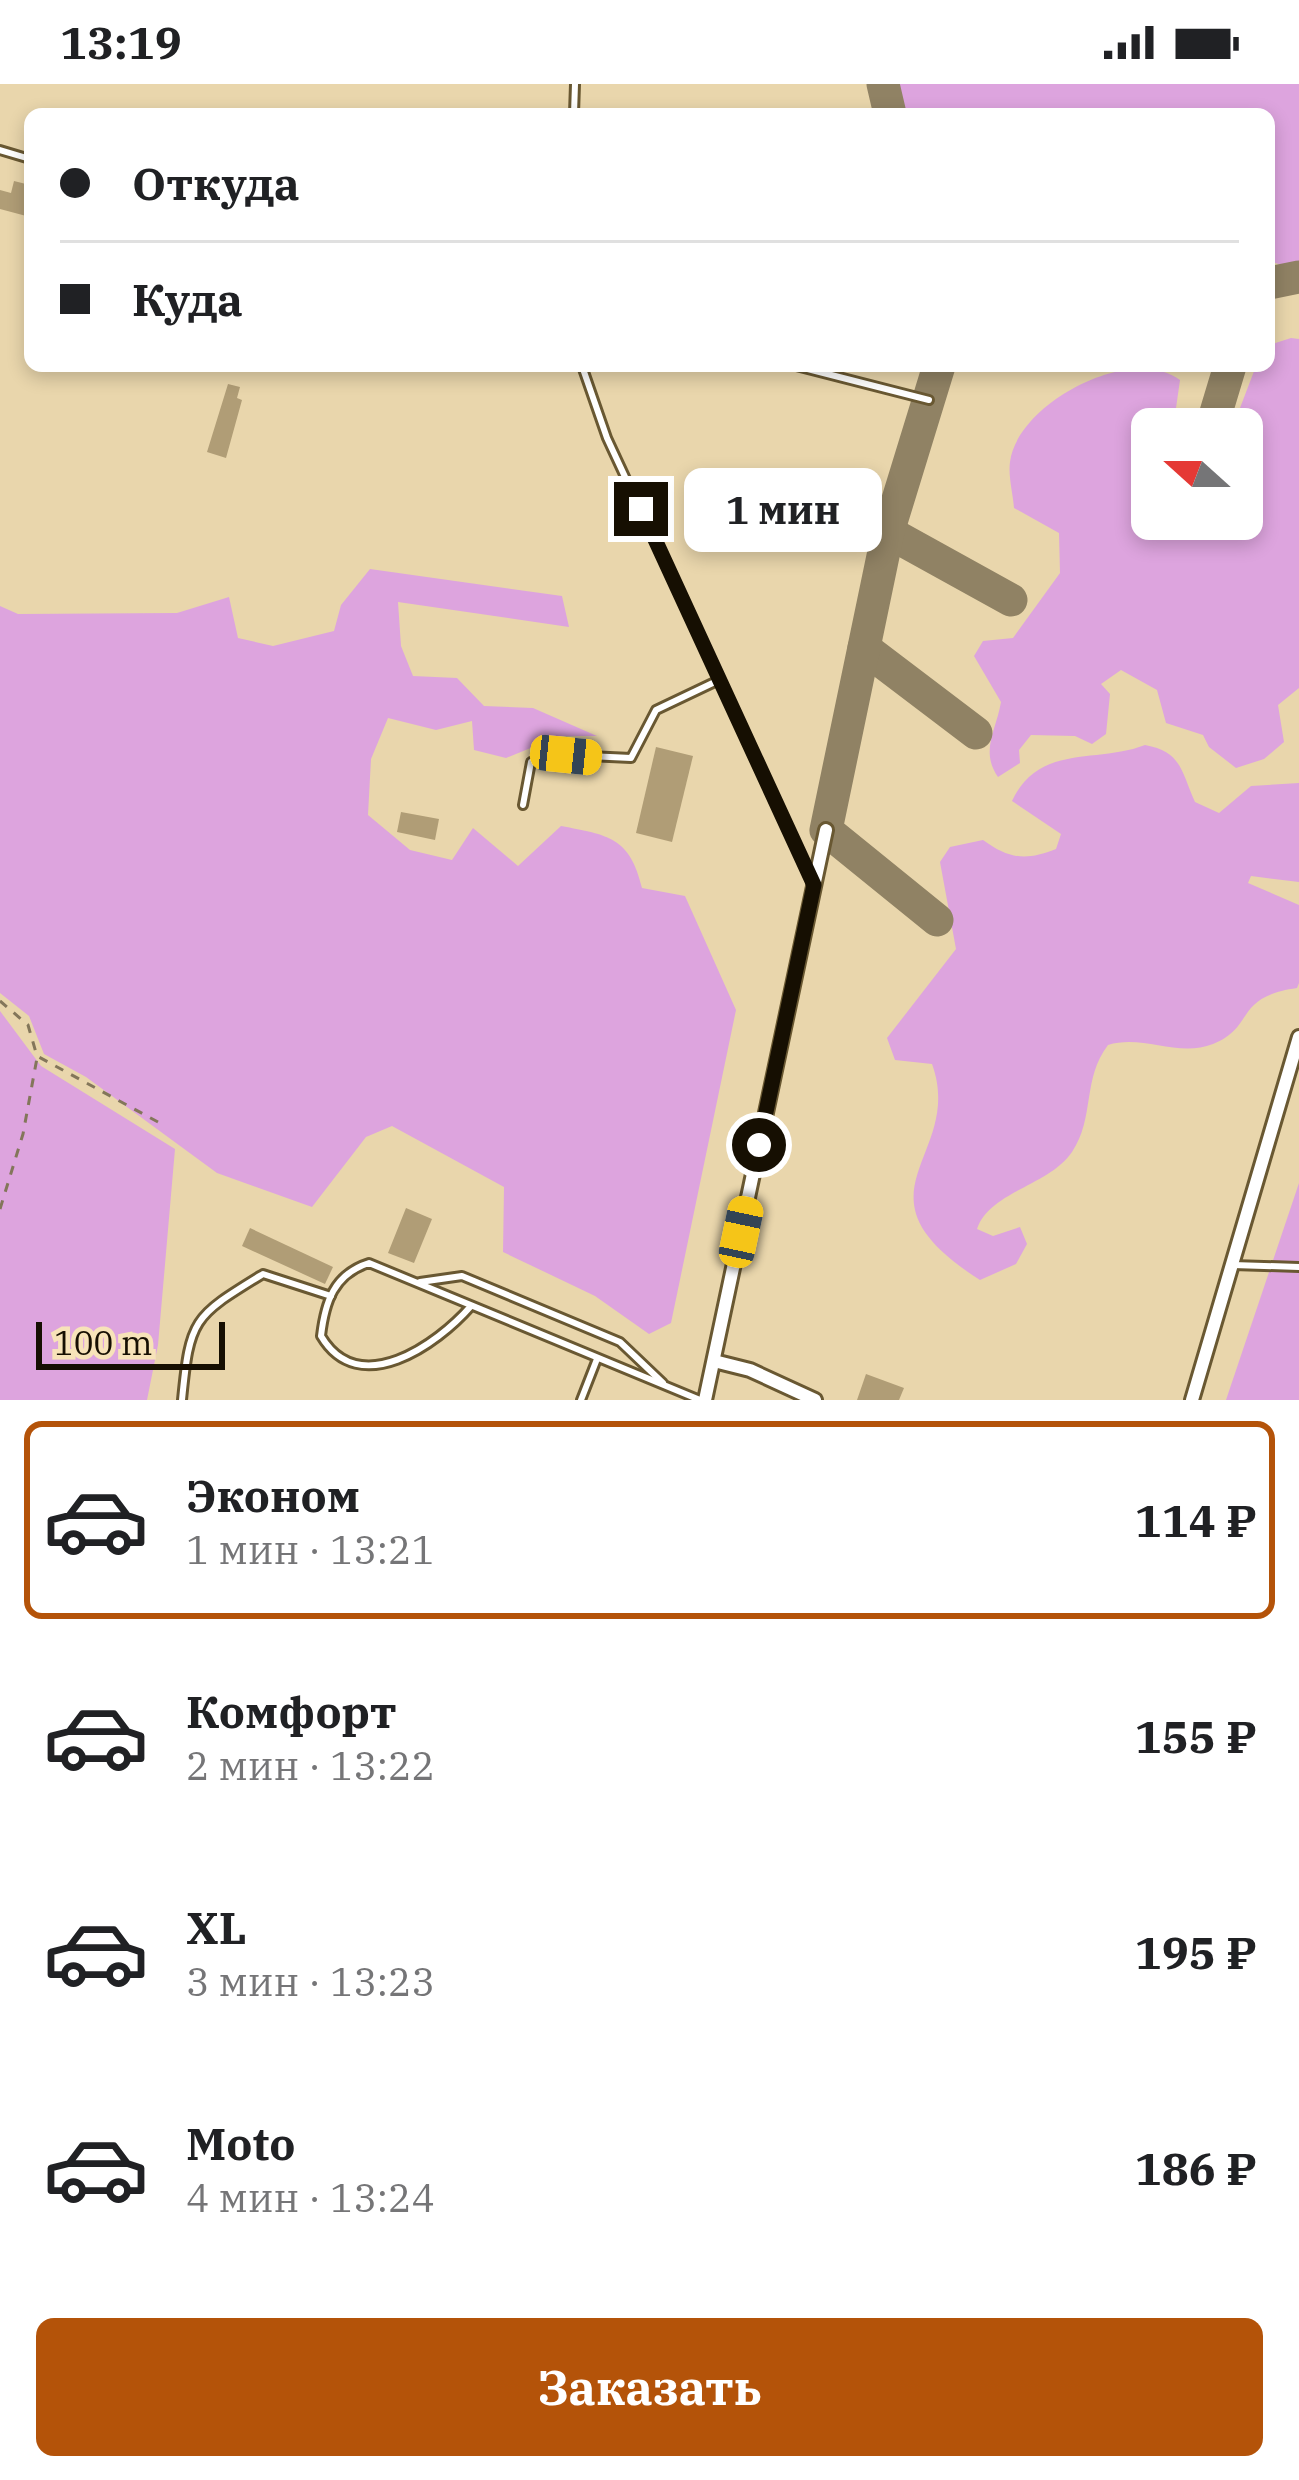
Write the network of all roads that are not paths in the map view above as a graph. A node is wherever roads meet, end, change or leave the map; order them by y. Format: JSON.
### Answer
{"nodes":[{"id":1,"x":584,"y":372,"type":"edge"},
{"id":2,"x":819,"y":372,"type":"edge"},
{"id":3,"x":929,"y":400,"type":"dead end"},
{"id":4,"x":719,"y":680,"type":"junction"},
{"id":5,"x":523,"y":805,"type":"dead end"},
{"id":6,"x":826,"y":830,"type":"dead end"},
{"id":7,"x":814,"y":885,"type":"junction"},
{"id":8,"x":1299,"y":1037,"type":"edge"},
{"id":9,"x":1229,"y":1265,"type":"junction"},
{"id":10,"x":1299,"y":1267,"type":"edge"},
{"id":11,"x":416,"y":1283,"type":"junction"},
{"id":12,"x":331,"y":1296,"type":"junction"},
{"id":13,"x":471,"y":1306,"type":"junction"},
{"id":14,"x":597,"y":1358,"type":"junction"},
{"id":15,"x":714,"y":1360,"type":"junction"},
{"id":16,"x":665,"y":1385,"type":"junction"},
{"id":17,"x":182,"y":1400,"type":"edge"},
{"id":18,"x":581,"y":1400,"type":"edge"},
{"id":19,"x":702,"y":1400,"type":"edge"},
{"id":20,"x":815,"y":1400,"type":"edge"},
{"id":21,"x":1192,"y":1400,"type":"edge"}],
"edges":[{"from":1,"to":4,"type":"lane"},
{"from":2,"to":3,"type":"lane"},
{"from":4,"to":5,"type":"lane"},
{"from":4,"to":7,"type":"lane"},
{"from":6,"to":7,"type":"street"},
{"from":7,"to":15,"type":"street"},
{"from":8,"to":9,"type":"street"},
{"from":9,"to":10,"type":"lane"},
{"from":9,"to":21,"type":"street"},
{"from":11,"to":12,"type":"lane"},
{"from":11,"to":13,"type":"lane"},
{"from":11,"to":16,"type":"lane"},
{"from":12,"to":13,"type":"lane"},
{"from":12,"to":17,"type":"lane"},
{"from":13,"to":14,"type":"lane"},
{"from":14,"to":16,"type":"lane"},
{"from":14,"to":18,"type":"lane"},
{"from":15,"to":19,"type":"street"},
{"from":15,"to":20,"type":"street"},
{"from":16,"to":19,"type":"lane"}]}
